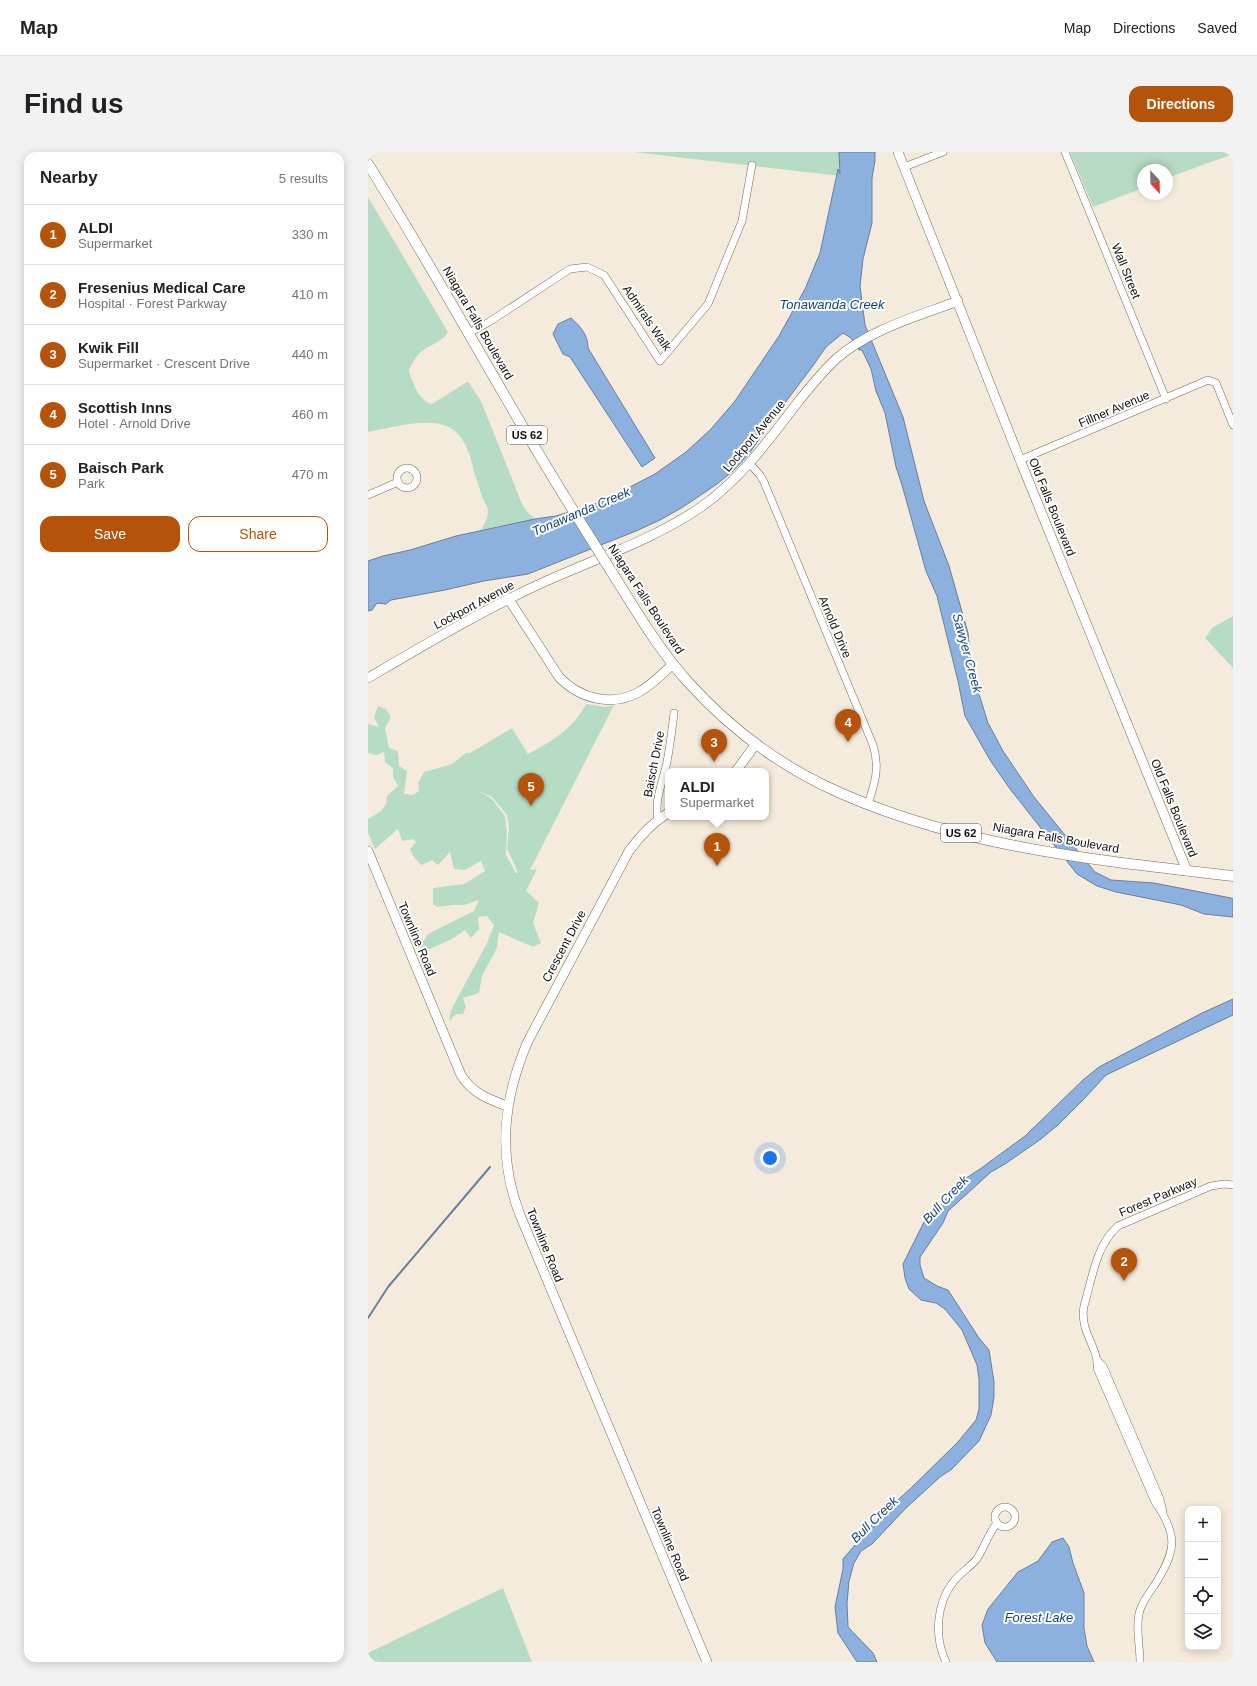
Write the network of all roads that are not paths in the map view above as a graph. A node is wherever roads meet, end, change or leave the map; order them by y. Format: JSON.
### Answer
{"nodes":[{"id":1,"x":898,"y":152,"type":"edge"},
{"id":2,"x":943,"y":152,"type":"edge"},
{"id":3,"x":1065,"y":152,"type":"edge"},
{"id":4,"x":368,"y":164,"type":"edge"},
{"id":5,"x":752,"y":165,"type":"dead end"},
{"id":6,"x":904,"y":167,"type":"junction"},
{"id":7,"x":958,"y":301,"type":"junction"},
{"id":8,"x":469,"y":333,"type":"junction"},
{"id":9,"x":1166,"y":399,"type":"junction"},
{"id":10,"x":1233,"y":425,"type":"edge"},
{"id":11,"x":1020,"y":460,"type":"junction"},
{"id":12,"x":750,"y":464,"type":"junction"},
{"id":13,"x":398,"y":482,"type":"dead end"},
{"id":14,"x":368,"y":495,"type":"edge"},
{"id":15,"x":508,"y":598,"type":"junction"},
{"id":16,"x":673,"y":664,"type":"junction"},
{"id":17,"x":368,"y":678,"type":"edge"},
{"id":18,"x":674,"y":713,"type":"dead end"},
{"id":19,"x":756,"y":744,"type":"junction"},
{"id":20,"x":665,"y":768,"type":"edge"},
{"id":21,"x":738,"y":768,"type":"edge"},
{"id":22,"x":665,"y":770,"type":"edge"},
{"id":23,"x":868,"y":804,"type":"junction"},
{"id":24,"x":665,"y":816,"type":"edge"},
{"id":25,"x":658,"y":820,"type":"junction"},
{"id":26,"x":368,"y":851,"type":"edge"},
{"id":27,"x":1186,"y":871,"type":"junction"},
{"id":28,"x":1233,"y":876,"type":"edge"},
{"id":29,"x":508,"y":1106,"type":"junction"},
{"id":30,"x":1233,"y":1185,"type":"edge"},
{"id":31,"x":997,"y":1523,"type":"dead end"},
{"id":32,"x":707,"y":1662,"type":"edge"},
{"id":33,"x":946,"y":1662,"type":"edge"},
{"id":34,"x":1140,"y":1662,"type":"edge"}],
"edges":[{"from":1,"to":6,"type":"street","name":"Old Falls Boulevard"},
{"from":2,"to":6,"type":"street"},
{"from":3,"to":9,"type":"street","name":"Wall Street"},
{"from":4,"to":8,"type":"main road","name":"Niagara Falls Boulevard","number":"US 62"},
{"from":5,"to":8,"type":"street","name":"Admirals Walk"},
{"from":6,"to":7,"type":"street","name":"Old Falls Boulevard"},
{"from":7,"to":11,"type":"street","name":"Old Falls Boulevard"},
{"from":7,"to":12,"type":"street","name":"Lockport Avenue"},
{"from":8,"to":16,"type":"main road","name":"Niagara Falls Boulevard","number":"US 62","bridge":true},
{"from":9,"to":10,"type":"street","name":"Fillner Avenue"},
{"from":9,"to":11,"type":"street","name":"Fillner Avenue"},
{"from":11,"to":27,"type":"street","name":"Old Falls Boulevard"},
{"from":12,"to":15,"type":"street","name":"Lockport Avenue"},
{"from":12,"to":23,"type":"street","name":"Arnold Drive"},
{"from":13,"to":14,"type":"street"},
{"from":15,"to":16,"type":"street"},
{"from":15,"to":17,"type":"street","name":"Lockport Avenue"},
{"from":16,"to":19,"type":"main road","name":"Niagara Falls Boulevard","number":"US 62"},
{"from":18,"to":20,"type":"street","name":"Baisch Drive"},
{"from":19,"to":21,"type":"street"},
{"from":19,"to":23,"type":"main road","name":"Niagara Falls Boulevard","number":"US 62"},
{"from":22,"to":25,"type":"street","name":"Baisch Drive"},
{"from":23,"to":27,"type":"main road","name":"Niagara Falls Boulevard","number":"US 62"},
{"from":24,"to":25,"type":"street","name":"Crescent Drive"},
{"from":25,"to":29,"type":"street","name":"Crescent Drive"},
{"from":26,"to":29,"type":"street","name":"Townline Road"},
{"from":27,"to":28,"type":"main road","name":"Niagara Falls Boulevard","number":"US 62"},
{"from":29,"to":32,"type":"street","name":"Townline Road"},
{"from":30,"to":34,"type":"street","name":"Forest Parkway"},
{"from":31,"to":33,"type":"street"}]}
